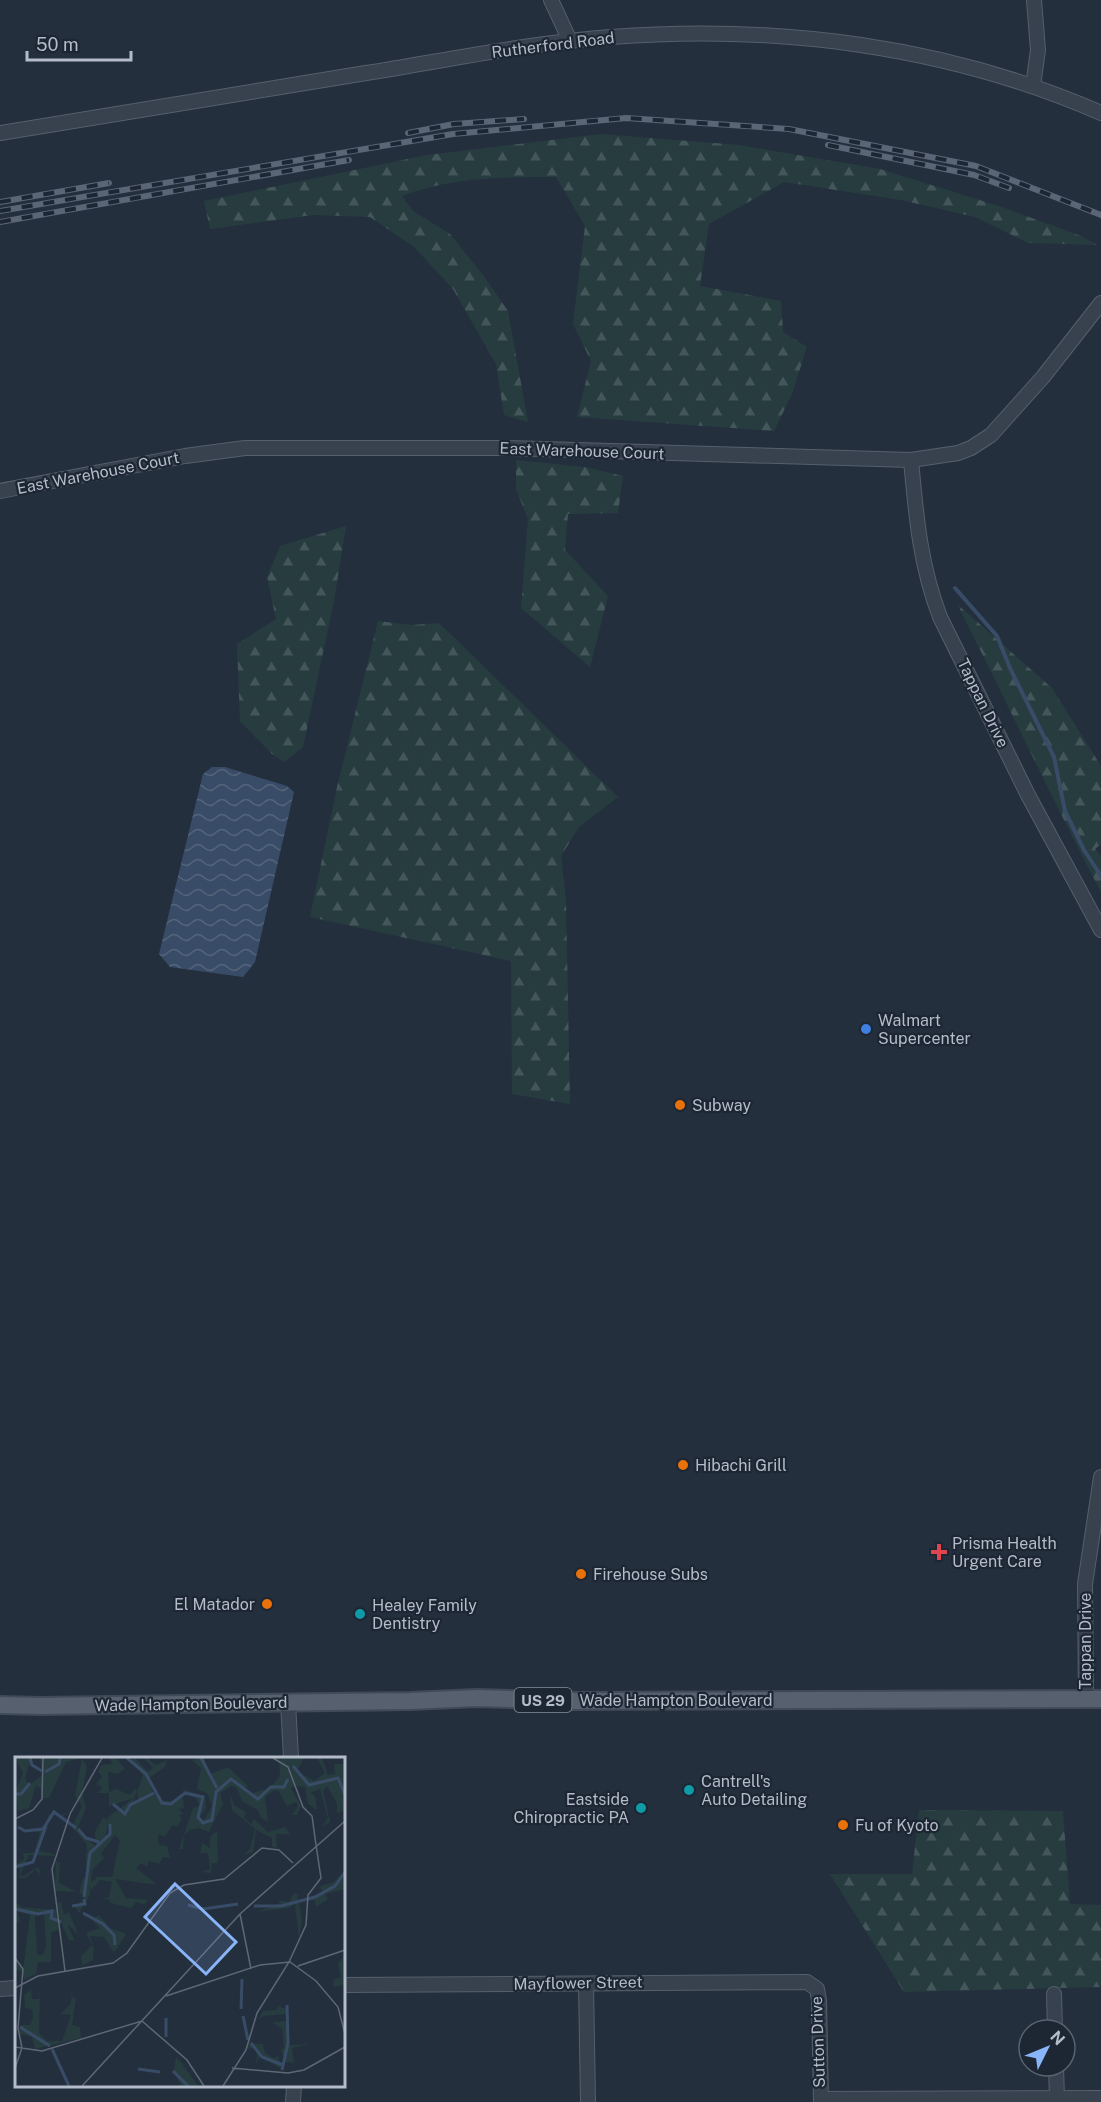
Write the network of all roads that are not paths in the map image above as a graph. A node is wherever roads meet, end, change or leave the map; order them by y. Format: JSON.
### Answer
{"nodes":[{"id":1,"x":551,"y":0,"type":"edge"},
{"id":2,"x":1034,"y":0,"type":"edge"},
{"id":3,"x":570,"y":41,"type":"junction"},
{"id":4,"x":1034,"y":86,"type":"junction"},
{"id":5,"x":1101,"y":113,"type":"edge"},
{"id":6,"x":0,"y":133,"type":"edge"},
{"id":7,"x":1101,"y":303,"type":"edge"},
{"id":8,"x":911,"y":460,"type":"junction"},
{"id":9,"x":0,"y":491,"type":"edge"},
{"id":10,"x":1101,"y":930,"type":"edge"},
{"id":11,"x":1101,"y":1477,"type":"edge"},
{"id":12,"x":1093,"y":1699,"type":"edge"},
{"id":13,"x":288,"y":1702,"type":"junction"},
{"id":14,"x":0,"y":1705,"type":"edge"},
{"id":15,"x":291,"y":1757,"type":"edge"},
{"id":16,"x":586,"y":1984,"type":"junction"},
{"id":17,"x":812,"y":1984,"type":"joint"},
{"id":18,"x":345,"y":1985,"type":"edge"},
{"id":19,"x":15,"y":1988,"type":"edge"},
{"id":20,"x":0,"y":1989,"type":"edge"},
{"id":21,"x":1054,"y":1994,"type":"dead end"},
{"id":22,"x":1055,"y":2018,"type":"edge"},
{"id":23,"x":1057,"y":2078,"type":"edge"},
{"id":24,"x":294,"y":2087,"type":"edge"},
{"id":25,"x":1058,"y":2098,"type":"junction"},
{"id":26,"x":1101,"y":2098,"type":"edge"},
{"id":27,"x":821,"y":2100,"type":"edge"},
{"id":28,"x":292,"y":2102,"type":"edge"},
{"id":29,"x":588,"y":2102,"type":"edge"}],
"edges":[{"from":1,"to":3,"type":"street"},
{"from":2,"to":4,"type":"street"},
{"from":3,"to":4,"type":"street","name":"Rutherford Road"},
{"from":3,"to":6,"type":"street","name":"Rutherford Road"},
{"from":4,"to":5,"type":"street","name":"Rutherford Road"},
{"from":7,"to":8,"type":"street","name":"East Warehouse Court"},
{"from":8,"to":9,"type":"street","name":"East Warehouse Court"},
{"from":8,"to":10,"type":"street","name":"Tappan Drive"},
{"from":11,"to":12,"type":"street","name":"Tappan Drive"},
{"from":12,"to":13,"type":"main road","name":"Wade Hampton Boulevard","number":"US 29"},
{"from":13,"to":14,"type":"main road","name":"Wade Hampton Boulevard","number":"US 29"},
{"from":13,"to":15,"type":"street"},
{"from":16,"to":17,"type":"street","name":"Mayflower Street"},
{"from":16,"to":18,"type":"street","name":"Mayflower Street"},
{"from":16,"to":29,"type":"street"},
{"from":17,"to":27,"type":"street","name":"Sutton Drive"},
{"from":19,"to":20,"type":"street"},
{"from":21,"to":22,"type":"street"},
{"from":23,"to":25,"type":"street"},
{"from":24,"to":28,"type":"street"},
{"from":25,"to":26,"type":"street"},
{"from":25,"to":27,"type":"street"}]}
